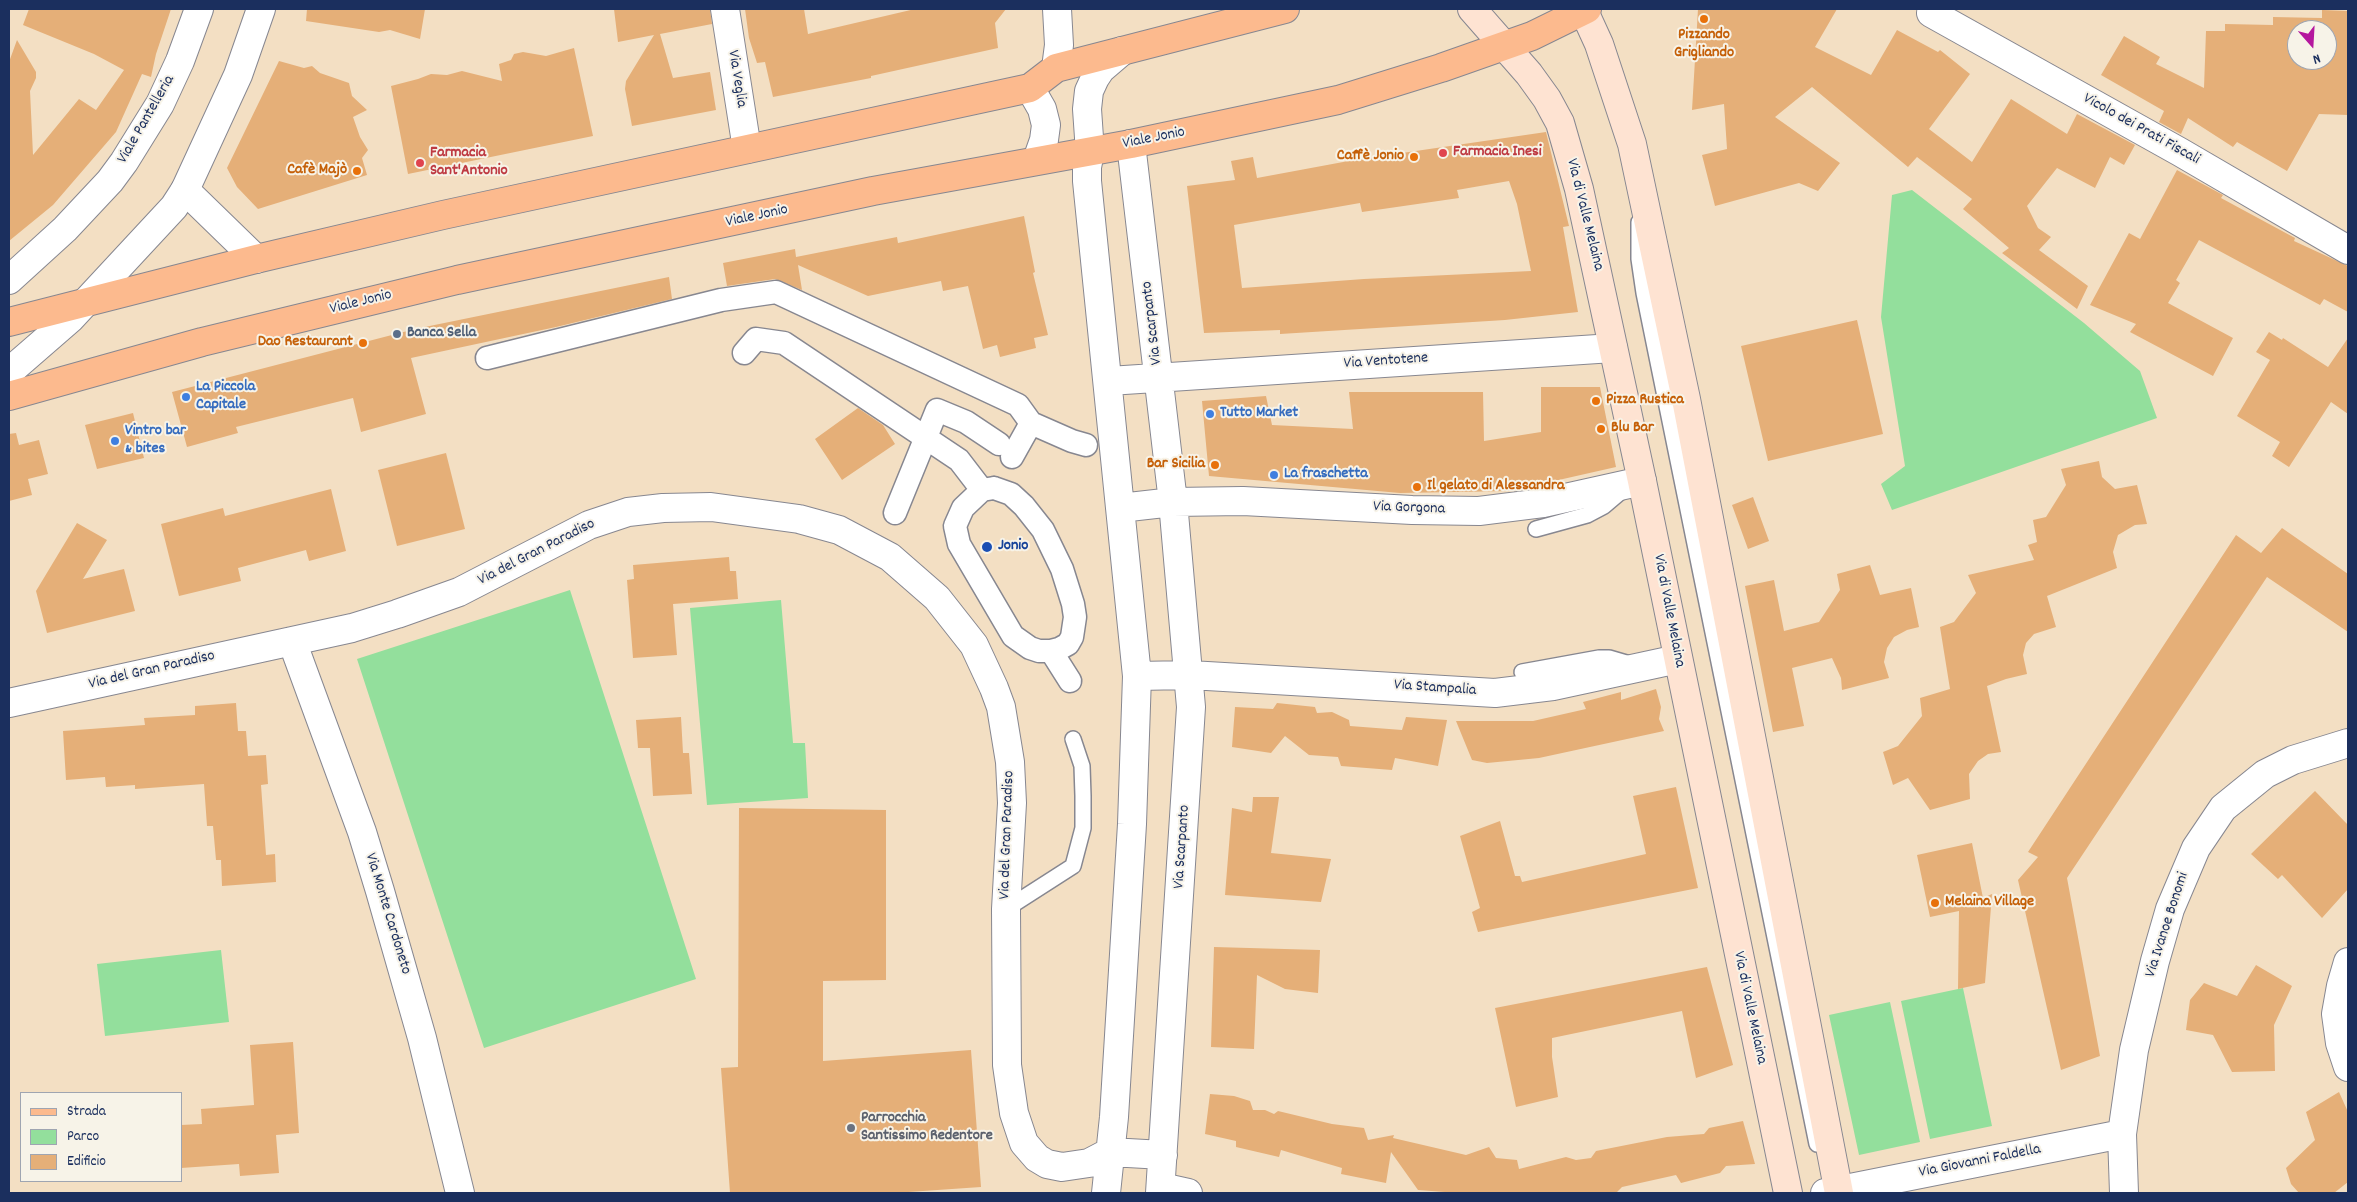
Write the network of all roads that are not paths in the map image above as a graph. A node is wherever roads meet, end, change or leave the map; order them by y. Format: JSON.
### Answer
{"nodes":[{"id":1,"x":199,"y":9,"type":"edge"},
{"id":2,"x":260,"y":9,"type":"edge"},
{"id":3,"x":725,"y":9,"type":"edge"},
{"id":4,"x":1057,"y":9,"type":"edge"},
{"id":5,"x":1285,"y":9,"type":"edge"},
{"id":6,"x":1472,"y":9,"type":"edge"},
{"id":7,"x":1584,"y":9,"type":"edge"},
{"id":8,"x":1931,"y":13,"type":"dead end"},
{"id":9,"x":1506,"y":46,"type":"junction"},
{"id":10,"x":1122,"y":51,"type":"junction"},
{"id":11,"x":1056,"y":68,"type":"junction"},
{"id":12,"x":1030,"y":88,"type":"junction"},
{"id":13,"x":1131,"y":144,"type":"junction"},
{"id":14,"x":747,"y":150,"type":"junction"},
{"id":15,"x":1090,"y":152,"type":"junction"},
{"id":16,"x":1037,"y":160,"type":"junction"},
{"id":17,"x":185,"y":190,"type":"junction"},
{"id":18,"x":2348,"y":250,"type":"edge"},
{"id":19,"x":256,"y":259,"type":"junction"},
{"id":20,"x":9,"y":280,"type":"edge"},
{"id":21,"x":86,"y":302,"type":"junction"},
{"id":22,"x":9,"y":322,"type":"edge"},
{"id":23,"x":1613,"y":348,"type":"junction"},
{"id":24,"x":744,"y":353,"type":"dead end"},
{"id":25,"x":487,"y":358,"type":"dead end"},
{"id":26,"x":9,"y":372,"type":"edge"},
{"id":27,"x":1159,"y":376,"type":"junction"},
{"id":28,"x":1109,"y":381,"type":"junction"},
{"id":29,"x":9,"y":396,"type":"edge"},
{"id":30,"x":1031,"y":423,"type":"junction"},
{"id":31,"x":924,"y":437,"type":"junction"},
{"id":32,"x":1086,"y":445,"type":"dead end"},
{"id":33,"x":1636,"y":483,"type":"junction"},
{"id":34,"x":982,"y":490,"type":"junction"},
{"id":35,"x":1173,"y":502,"type":"junction"},
{"id":36,"x":1120,"y":508,"type":"junction"},
{"id":37,"x":896,"y":513,"type":"dead end"},
{"id":38,"x":1536,"y":529,"type":"dead end"},
{"id":39,"x":292,"y":641,"type":"junction"},
{"id":40,"x":1051,"y":651,"type":"junction"},
{"id":41,"x":1678,"y":659,"type":"junction"},
{"id":42,"x":1642,"y":667,"type":"junction"},
{"id":43,"x":1522,"y":672,"type":"dead end"},
{"id":44,"x":1190,"y":674,"type":"junction"},
{"id":45,"x":1137,"y":676,"type":"junction"},
{"id":46,"x":1070,"y":681,"type":"dead end"},
{"id":47,"x":9,"y":703,"type":"edge"},
{"id":48,"x":1073,"y":739,"type":"dead end"},
{"id":49,"x":2348,"y":743,"type":"edge"},
{"id":50,"x":1006,"y":910,"type":"junction"},
{"id":51,"x":2348,"y":962,"type":"edge"},
{"id":52,"x":2348,"y":1067,"type":"edge"},
{"id":53,"x":2122,"y":1134,"type":"junction"},
{"id":54,"x":1110,"y":1152,"type":"junction"},
{"id":55,"x":1163,"y":1155,"type":"junction"},
{"id":56,"x":1160,"y":1190,"type":"edge"},
{"id":57,"x":1836,"y":1192,"type":"edge"},
{"id":58,"x":460,"y":1193,"type":"edge"},
{"id":59,"x":1106,"y":1193,"type":"edge"},
{"id":60,"x":1188,"y":1193,"type":"edge"},
{"id":61,"x":1788,"y":1193,"type":"edge"},
{"id":62,"x":2124,"y":1193,"type":"edge"}],
"edges":[{"from":1,"to":20,"type":"street","name":"Viale Pantelleria"},
{"from":2,"to":17,"type":"street"},
{"from":3,"to":14,"type":"street","name":"Via Veglia"},
{"from":4,"to":11,"type":"street"},
{"from":5,"to":10,"type":"main road"},
{"from":6,"to":9,"type":"main road","name":"Via di Valle Melaina"},
{"from":7,"to":9,"type":"main road","name":"Viale Jonio"},
{"from":7,"to":57,"type":"main road"},
{"from":8,"to":18,"type":"street","name":"Vicolo dei Prati Fiscali"},
{"from":9,"to":13,"type":"main road","name":"Viale Jonio"},
{"from":9,"to":23,"type":"main road","name":"Via di Valle Melaina"},
{"from":10,"to":11,"type":"main road"},
{"from":10,"to":15,"type":"street"},
{"from":11,"to":12,"type":"main road"},
{"from":12,"to":14,"type":"main road"},
{"from":12,"to":16,"type":"street"},
{"from":13,"to":15,"type":"main road","name":"Viale Jonio"},
{"from":13,"to":27,"type":"street","name":"Via Scarpanto"},
{"from":14,"to":19,"type":"main road"},
{"from":15,"to":16,"type":"main road","name":"Viale Jonio"},
{"from":15,"to":28,"type":"street"},
{"from":16,"to":29,"type":"main road","name":"Viale Jonio"},
{"from":17,"to":19,"type":"street"},
{"from":17,"to":21,"type":"street"},
{"from":19,"to":21,"type":"main road"},
{"from":21,"to":22,"type":"main road"},
{"from":21,"to":26,"type":"street"},
{"from":23,"to":27,"type":"street","name":"Via Ventotene"},
{"from":23,"to":33,"type":"main road","name":"Via di Valle Melaina"},
{"from":24,"to":31,"type":"street"},
{"from":25,"to":30,"type":"street"},
{"from":27,"to":28,"type":"street","name":"Via Ventotene"},
{"from":27,"to":35,"type":"street","name":"Via Scarpanto"},
{"from":28,"to":36,"type":"street"},
{"from":30,"to":31,"type":"street"},
{"from":30,"to":32,"type":"street"},
{"from":31,"to":34,"type":"street"},
{"from":31,"to":37,"type":"street"},
{"from":33,"to":35,"type":"street","name":"Via Gorgona"},
{"from":33,"to":38,"type":"lane"},
{"from":33,"to":41,"type":"main road","name":"Via di Valle Melaina"},
{"from":34,"to":40,"type":"street"},
{"from":34,"to":40,"type":"street"},
{"from":35,"to":36,"type":"street"},
{"from":35,"to":44,"type":"street","name":"Via Scarpanto"},
{"from":36,"to":45,"type":"street"},
{"from":39,"to":47,"type":"street","name":"Via del Gran Paradiso"},
{"from":39,"to":50,"type":"street","name":"Via del Gran Paradiso"},
{"from":39,"to":58,"type":"street","name":"Via Monte Cardoneto"},
{"from":40,"to":46,"type":"street"},
{"from":41,"to":42,"type":"street","name":"Via Stampalia"},
{"from":41,"to":61,"type":"main road","name":"Via di Valle Melaina"},
{"from":42,"to":43,"type":"lane"},
{"from":42,"to":44,"type":"street","name":"Via Stampalia"},
{"from":44,"to":45,"type":"street","name":"Via Stampalia"},
{"from":44,"to":55,"type":"street","name":"Via Scarpanto"},
{"from":45,"to":54,"type":"street"},
{"from":48,"to":50,"type":"lane"},
{"from":49,"to":53,"type":"street","name":"Via Ivanoe Bonomi"},
{"from":50,"to":54,"type":"street","name":"Via del Gran Paradiso"},
{"from":51,"to":52,"type":"street"},
{"from":53,"to":57,"type":"street","name":"Via Giovanni Faldella"},
{"from":53,"to":62,"type":"street","name":"Via Ivanoe Bonomi"},
{"from":54,"to":55,"type":"street","name":"Via del Gran Paradiso"},
{"from":54,"to":59,"type":"street"},
{"from":55,"to":56,"type":"street","name":"Via Scarpanto"},
{"from":56,"to":60,"type":"street"}]}
